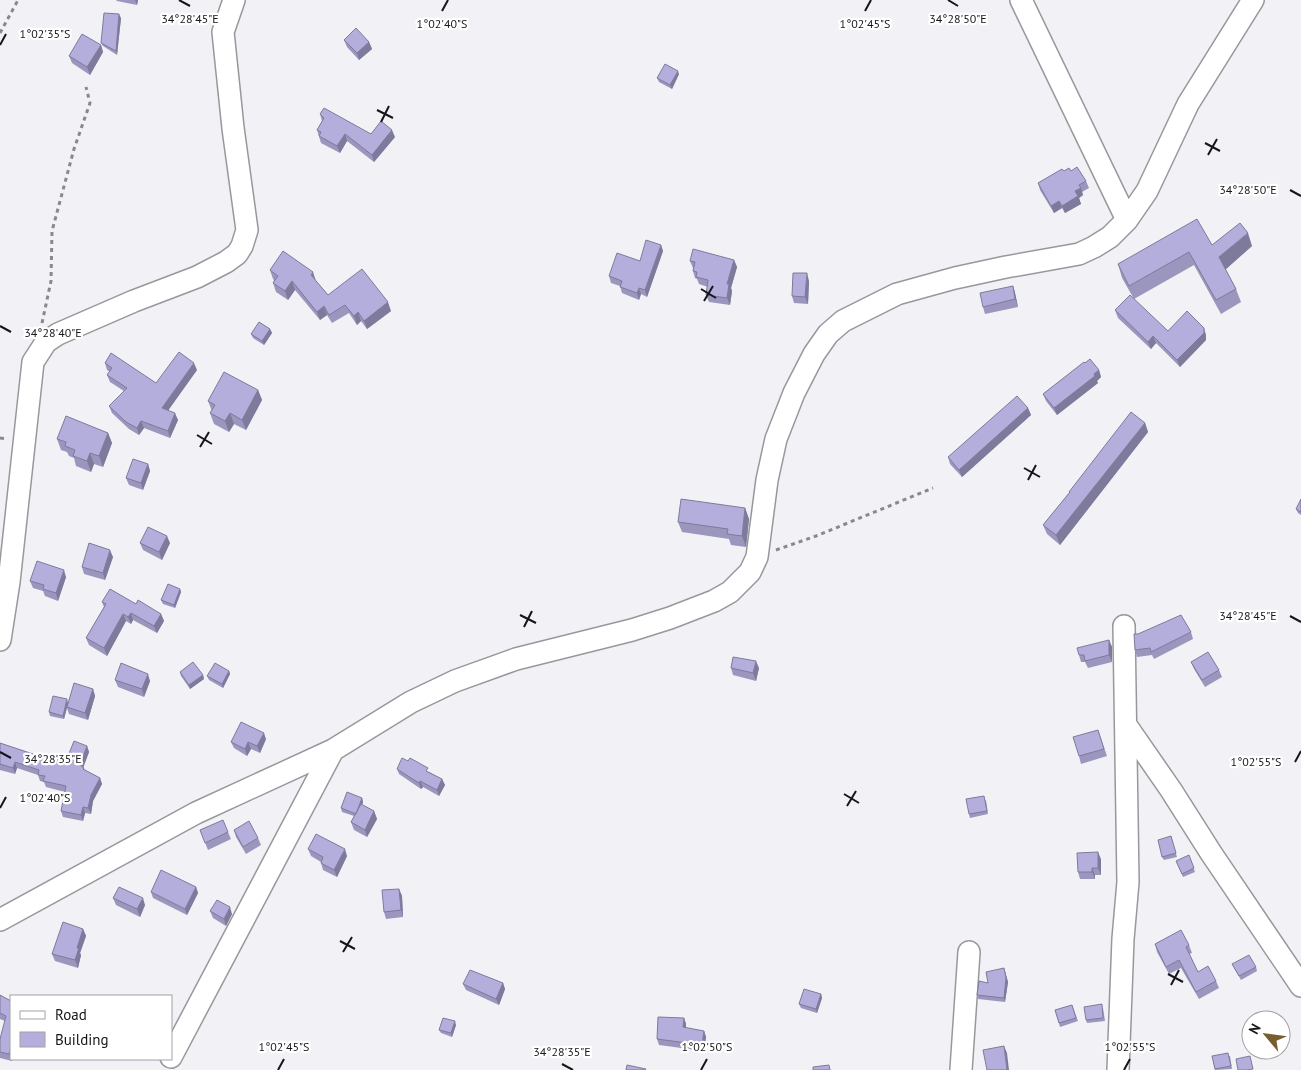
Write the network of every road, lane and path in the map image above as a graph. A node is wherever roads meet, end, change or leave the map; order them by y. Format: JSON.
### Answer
{"nodes":[{"id":1,"x":18,"y":0,"type":"edge"},
{"id":2,"x":234,"y":0,"type":"edge"},
{"id":3,"x":1021,"y":0,"type":"edge"},
{"id":4,"x":1253,"y":0,"type":"edge"},
{"id":5,"x":0,"y":33,"type":"edge"},
{"id":6,"x":86,"y":87,"type":"dead end"},
{"id":7,"x":1127,"y":220,"type":"junction"},
{"id":8,"x":41,"y":326,"type":"dead end"},
{"id":9,"x":933,"y":488,"type":"dead end"},
{"id":10,"x":757,"y":557,"type":"junction"},
{"id":11,"x":1124,"y":626,"type":"dead end"},
{"id":12,"x":0,"y":640,"type":"edge"},
{"id":13,"x":1126,"y":725,"type":"junction"},
{"id":14,"x":333,"y":750,"type":"junction"},
{"id":15,"x":0,"y":920,"type":"edge"},
{"id":16,"x":970,"y":952,"type":"dead end"},
{"id":17,"x":1301,"y":986,"type":"edge"},
{"id":18,"x":172,"y":1056,"type":"edge"},
{"id":19,"x":961,"y":1070,"type":"edge"},
{"id":20,"x":1118,"y":1070,"type":"edge"}],
"edges":[{"from":1,"to":5,"type":"path"},
{"from":2,"to":12,"type":"street"},
{"from":3,"to":7,"type":"street"},
{"from":4,"to":7,"type":"street"},
{"from":6,"to":8,"type":"path"},
{"from":7,"to":10,"type":"street"},
{"from":9,"to":10,"type":"path"},
{"from":10,"to":14,"type":"street"},
{"from":11,"to":13,"type":"street"},
{"from":13,"to":17,"type":"street"},
{"from":13,"to":20,"type":"street"},
{"from":14,"to":15,"type":"street"},
{"from":14,"to":18,"type":"street"},
{"from":16,"to":19,"type":"street"}]}
